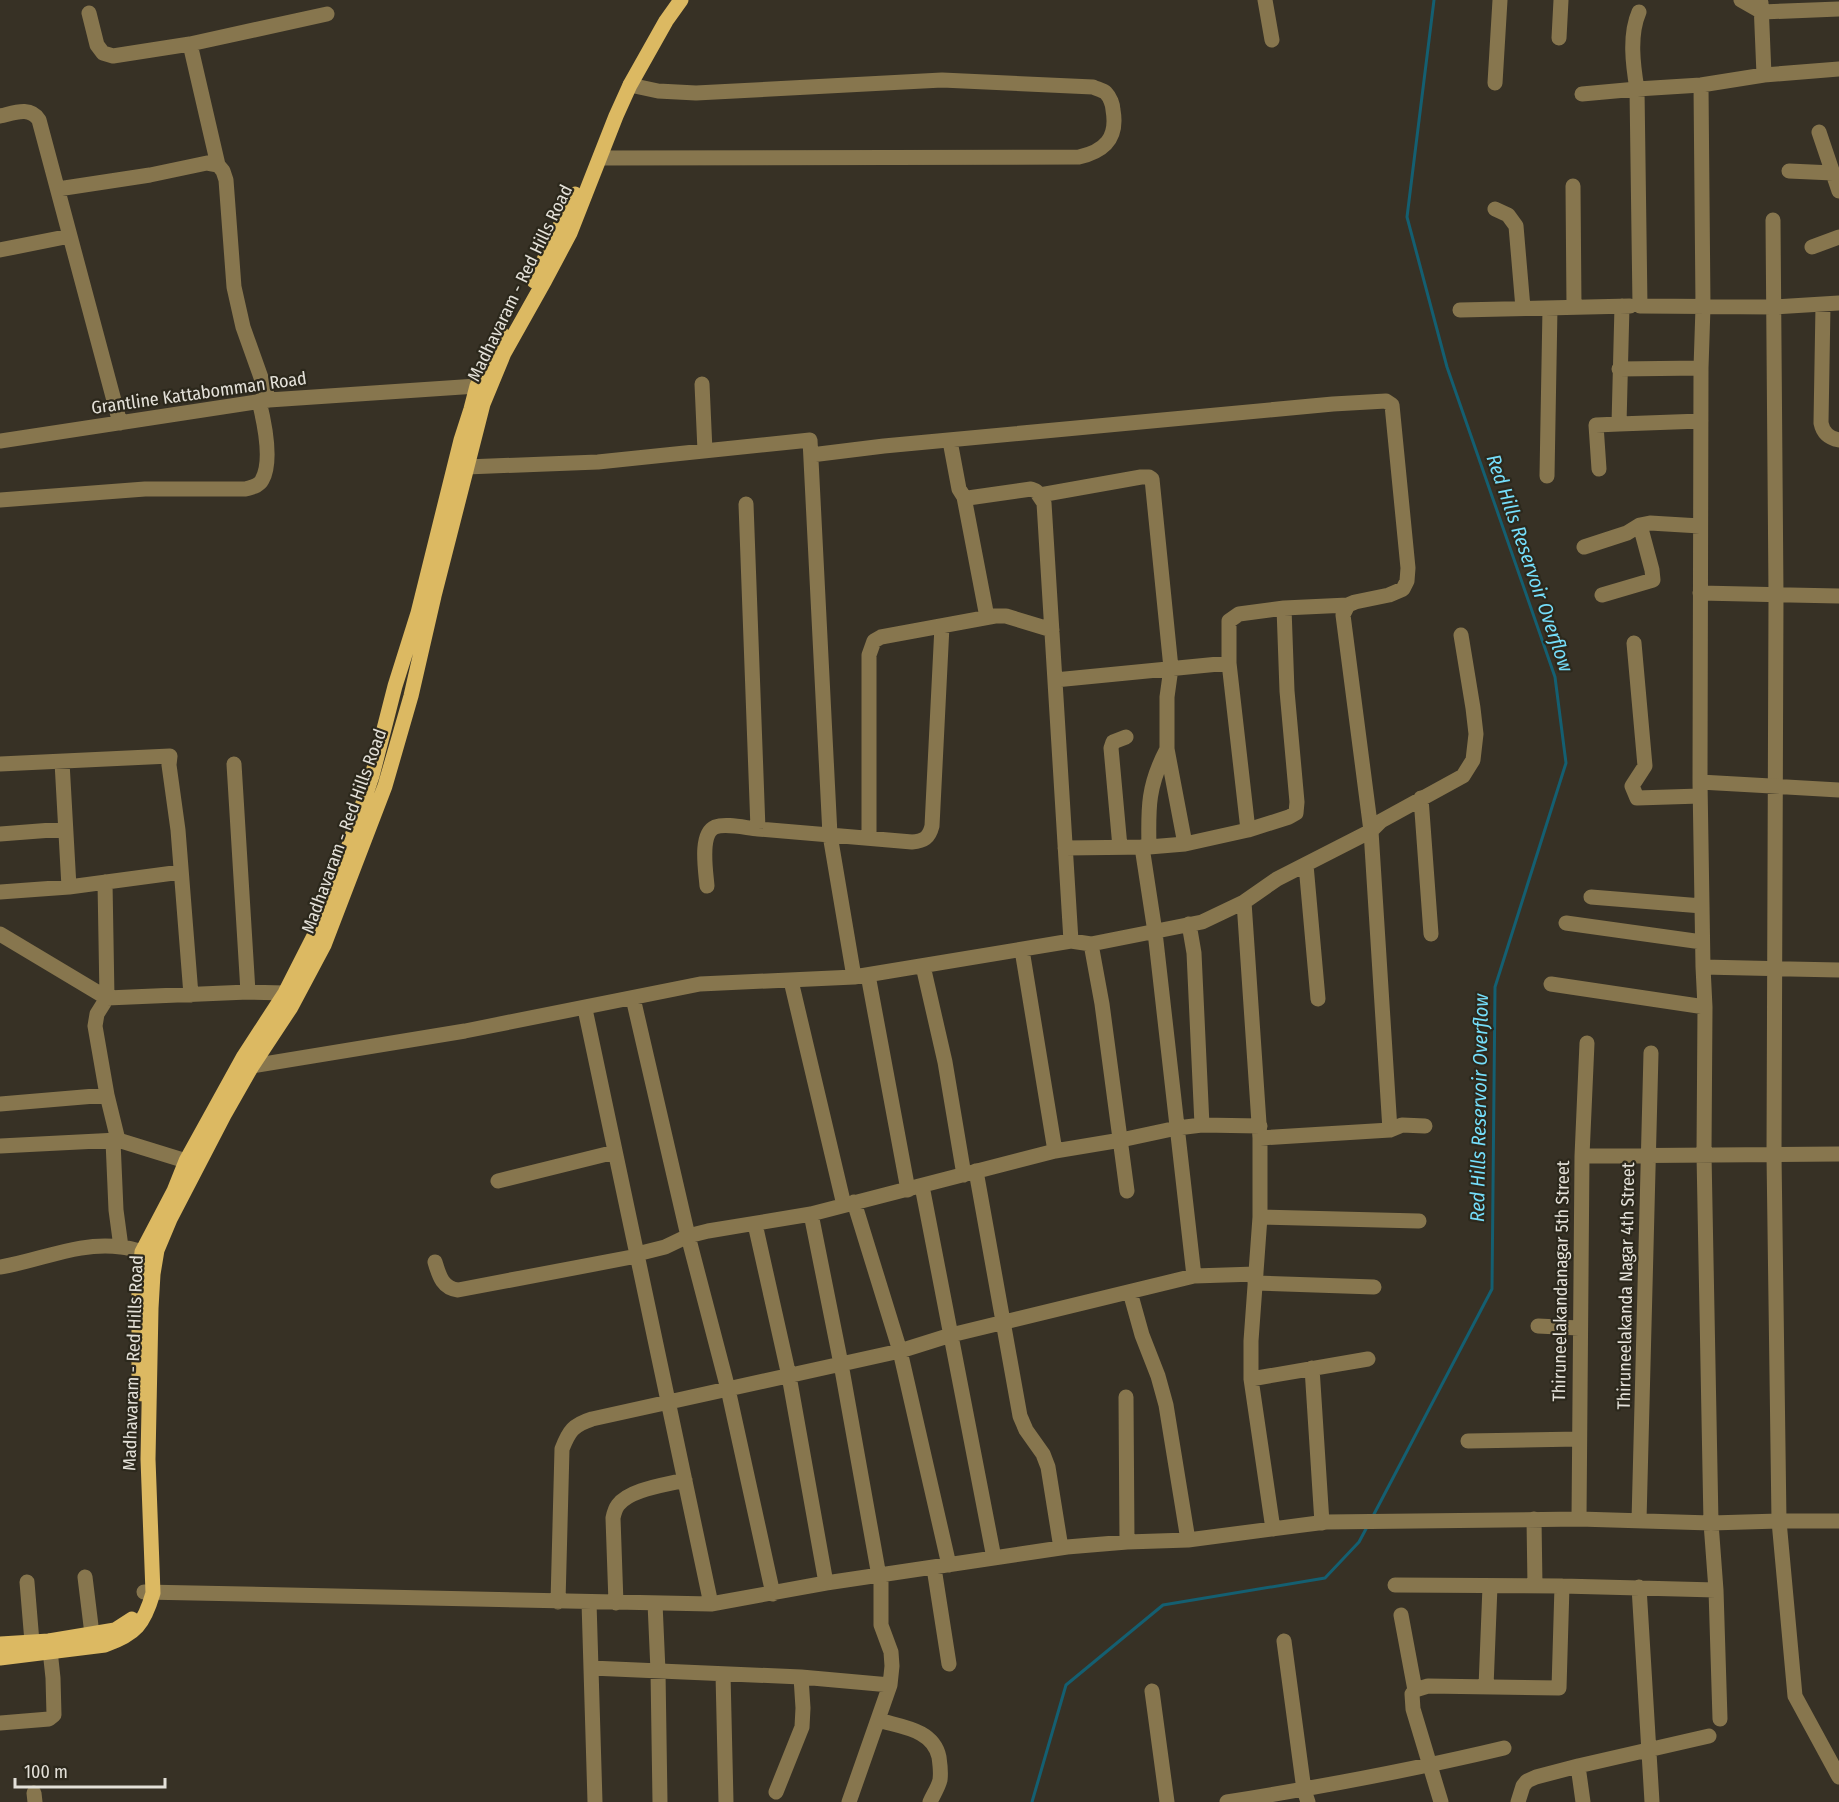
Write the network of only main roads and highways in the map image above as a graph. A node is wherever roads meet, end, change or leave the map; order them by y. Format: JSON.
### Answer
{"nodes":[{"id":1,"x":669,"y":0,"type":"edge"},
{"id":2,"x":681,"y":0,"type":"edge"},
{"id":3,"x":247,"y":1062,"type":"junction"},
{"id":4,"x":117,"y":1635,"type":"junction"},
{"id":5,"x":0,"y":1644,"type":"edge"},
{"id":6,"x":50,"y":1647,"type":"junction"},
{"id":7,"x":0,"y":1658,"type":"edge"}],
"edges":[{"from":1,"to":3,"type":"main road","name":"Madhavaram - Red Hills Road"},
{"from":2,"to":3,"type":"main road","name":"Madhavaram - Red Hills Road"},
{"from":3,"to":4,"type":"main road","name":"Madhavaram - Red Hills Road"},
{"from":4,"to":6,"type":"main road"},
{"from":4,"to":6,"type":"main road"},
{"from":5,"to":6,"type":"main road"},
{"from":6,"to":7,"type":"main road"}]}
